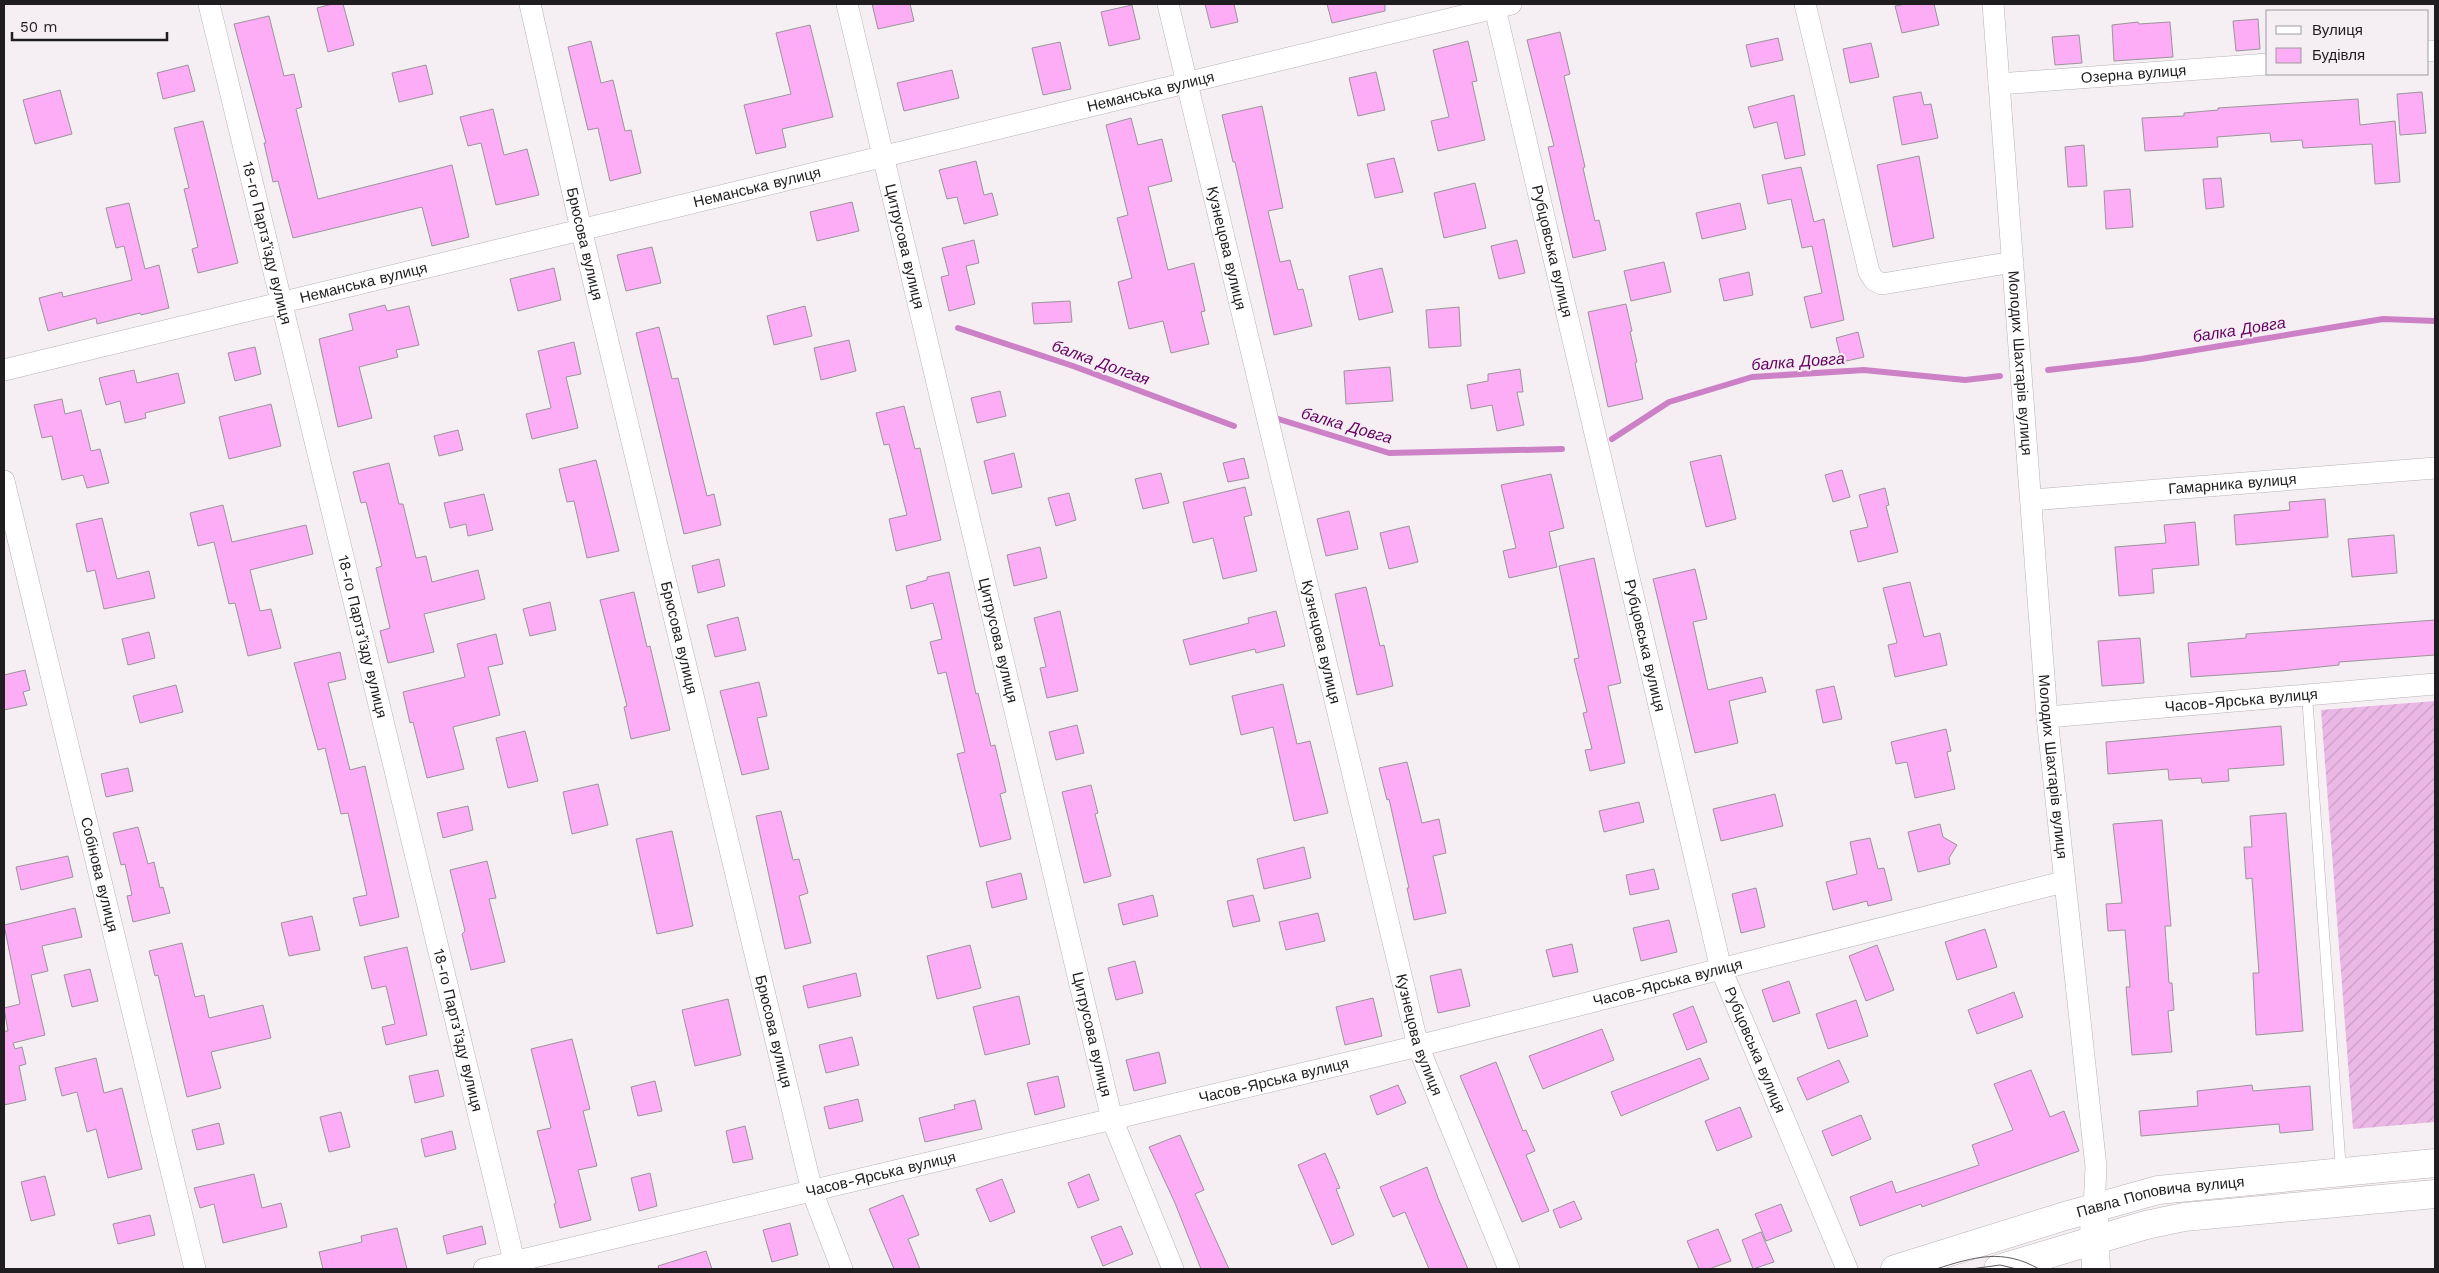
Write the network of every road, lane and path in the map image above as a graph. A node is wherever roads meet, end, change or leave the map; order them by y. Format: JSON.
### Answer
{"nodes":[{"id":1,"x":209,"y":4,"type":"edge"},
{"id":2,"x":530,"y":4,"type":"edge"},
{"id":3,"x":847,"y":4,"type":"edge"},
{"id":4,"x":1168,"y":4,"type":"edge"},
{"id":5,"x":1805,"y":4,"type":"edge"},
{"id":6,"x":1993,"y":4,"type":"edge"},
{"id":7,"x":1500,"y":5,"type":"edge"},
{"id":8,"x":2266,"y":64,"type":"edge"},
{"id":9,"x":1186,"y":82,"type":"junction"},
{"id":10,"x":2000,"y":84,"type":"junction"},
{"id":11,"x":883,"y":156,"type":"junction"},
{"id":12,"x":581,"y":229,"type":"junction"},
{"id":13,"x":2013,"y":262,"type":"junction"},
{"id":14,"x":280,"y":303,"type":"junction"},
{"id":15,"x":4,"y":370,"type":"edge"},
{"id":16,"x":2435,"y":468,"type":"edge"},
{"id":17,"x":4,"y":480,"type":"edge"},
{"id":18,"x":2031,"y":500,"type":"junction"},
{"id":19,"x":2435,"y":684,"type":"edge"},
{"id":20,"x":2307,"y":695,"type":"junction"},
{"id":21,"x":2047,"y":718,"type":"junction"},
{"id":22,"x":2064,"y":882,"type":"junction"},
{"id":23,"x":1721,"y":969,"type":"junction"},
{"id":24,"x":1418,"y":1046,"type":"junction"},
{"id":25,"x":1112,"y":1119,"type":"junction"},
{"id":26,"x":2435,"y":1163,"type":"edge"},
{"id":27,"x":2341,"y":1171,"type":"junction"},
{"id":28,"x":812,"y":1191,"type":"junction"},
{"id":29,"x":2435,"y":1194,"type":"edge"},
{"id":30,"x":2094,"y":1209,"type":"junction"},
{"id":31,"x":2038,"y":1224,"type":"junction"},
{"id":32,"x":2093,"y":1239,"type":"junction"},
{"id":33,"x":2047,"y":1263,"type":"edge"},
{"id":34,"x":515,"y":1266,"type":"edge"},
{"id":35,"x":195,"y":1269,"type":"edge"},
{"id":36,"x":484,"y":1269,"type":"edge"},
{"id":37,"x":842,"y":1269,"type":"edge"},
{"id":38,"x":1173,"y":1269,"type":"edge"},
{"id":39,"x":1509,"y":1269,"type":"edge"},
{"id":40,"x":1847,"y":1269,"type":"edge"},
{"id":41,"x":1895,"y":1269,"type":"edge"},
{"id":42,"x":1998,"y":1269,"type":"edge"},
{"id":43,"x":2096,"y":1269,"type":"edge"}],
"edges":[{"from":1,"to":14,"type":"street","name":"18-го Партз’їзду вулиця"},
{"from":2,"to":12,"type":"street","name":"Брюсова вулиця"},
{"from":3,"to":11,"type":"street","name":"Цитрусова вулиця"},
{"from":4,"to":9,"type":"street","name":"Кузнецова вулиця"},
{"from":5,"to":13,"type":"street","name":"Молодих Шахтарів вулиця"},
{"from":6,"to":10,"type":"street","name":"Молодих Шахтарів вулиця"},
{"from":7,"to":9,"type":"street","name":"Неманська вулиця"},
{"from":7,"to":23,"type":"street","name":"Рубцовська вулиця"},
{"from":8,"to":10,"type":"street","name":"Озерна вулиця"},
{"from":9,"to":11,"type":"street","name":"Неманська вулиця"},
{"from":9,"to":24,"type":"street","name":"Кузнецова вулиця"},
{"from":10,"to":13,"type":"street","name":"Молодих Шахтарів вулиця"},
{"from":11,"to":12,"type":"street","name":"Неманська вулиця"},
{"from":11,"to":25,"type":"street","name":"Цитрусова вулиця"},
{"from":12,"to":14,"type":"street","name":"Неманська вулиця"},
{"from":12,"to":28,"type":"street","name":"Брюсова вулиця"},
{"from":13,"to":18,"type":"street","name":"Молодих Шахтарів вулиця"},
{"from":14,"to":15,"type":"street","name":"Неманська вулиця"},
{"from":14,"to":34,"type":"street","name":"18-го Партз’їзду вулиця"},
{"from":16,"to":18,"type":"street","name":"Гамарника вулиця"},
{"from":17,"to":35,"type":"street","name":"Собінова вулиця"},
{"from":18,"to":21,"type":"street","name":"Молодих Шахтарів вулиця"},
{"from":19,"to":20,"type":"street","name":"Часов-Ярська вулиця"},
{"from":20,"to":21,"type":"street","name":"Часов-Ярська вулиця"},
{"from":20,"to":27,"type":"lane"},
{"from":21,"to":22,"type":"street","name":"Молодих Шахтарів вулиця"},
{"from":22,"to":23,"type":"street","name":"Часов-Ярська вулиця"},
{"from":22,"to":30,"type":"street","name":"Молодих Шахтарів вулиця"},
{"from":23,"to":24,"type":"street","name":"Часов-Ярська вулиця"},
{"from":23,"to":40,"type":"street","name":"Рубцовська вулиця"},
{"from":24,"to":25,"type":"street","name":"Часов-Ярська вулиця"},
{"from":24,"to":39,"type":"street","name":"Кузнецова вулиця"},
{"from":25,"to":28,"type":"street","name":"Часов-Ярська вулиця"},
{"from":25,"to":38,"type":"street","name":"Цитрусова вулиця"},
{"from":26,"to":27,"type":"main road","name":"Павла Поповича вулиця"},
{"from":27,"to":30,"type":"main road","name":"Павла Поповича вулиця"},
{"from":28,"to":34,"type":"street","name":"Часов-Ярська вулиця"},
{"from":28,"to":37,"type":"street","name":"Брюсова вулиця"},
{"from":29,"to":32,"type":"main road","name":"Павла Поповича вулиця"},
{"from":30,"to":31,"type":"main road","name":"Павла Поповича вулиця"},
{"from":30,"to":32,"type":"main road","name":"Молодих Шахтарів вулиця"},
{"from":31,"to":33,"type":"main road"},
{"from":31,"to":41,"type":"main road","name":"Павла Поповича вулиця"},
{"from":32,"to":33,"type":"main road","name":"Павла Поповича вулиця"},
{"from":32,"to":43,"type":"main road","name":"Молодих Шахтарів вулиця"},
{"from":33,"to":42,"type":"main road","name":"Павла Поповича вулиця"},
{"from":34,"to":36,"type":"street","name":"Часов-Ярська вулиця"}]}
